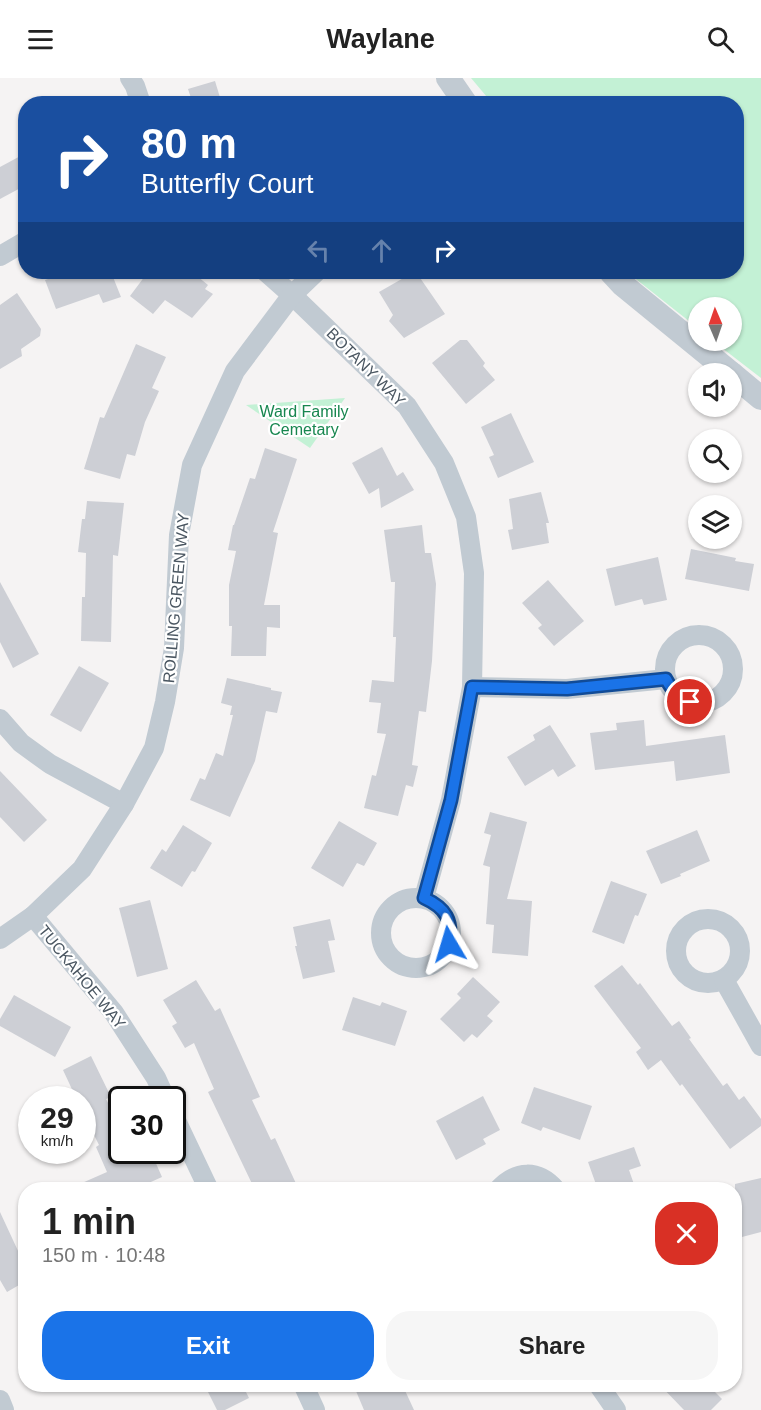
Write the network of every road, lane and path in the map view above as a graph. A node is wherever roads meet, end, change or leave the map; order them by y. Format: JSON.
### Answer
{"nodes":[{"id":1,"x":130,"y":78,"type":"edge"},
{"id":2,"x":448,"y":78,"type":"edge"},
{"id":3,"x":138,"y":96,"type":"edge"},
{"id":4,"x":460,"y":96,"type":"edge"},
{"id":5,"x":18,"y":246,"type":"edge"},
{"id":6,"x":0,"y":256,"type":"edge"},
{"id":7,"x":274,"y":279,"type":"edge"},
{"id":8,"x":309,"y":279,"type":"edge"},
{"id":9,"x":617,"y":279,"type":"edge"},
{"id":10,"x":292,"y":295,"type":"junction"},
{"id":11,"x":719,"y":363,"type":"edge"},
{"id":12,"x":742,"y":382,"type":"edge"},
{"id":13,"x":761,"y":398,"type":"edge"},
{"id":14,"x":666,"y":679,"type":"dead end"},
{"id":15,"x":472,"y":687,"type":"junction"},
{"id":16,"x":0,"y":719,"type":"edge"},
{"id":17,"x":124,"y":804,"type":"junction"},
{"id":18,"x":424,"y":898,"type":"dead end"},
{"id":19,"x":33,"y":916,"type":"junction"},
{"id":20,"x":0,"y":939,"type":"edge"},
{"id":21,"x":724,"y":980,"type":"dead end"},
{"id":22,"x":761,"y":1046,"type":"edge"},
{"id":23,"x":160,"y":1086,"type":"edge"},
{"id":24,"x":186,"y":1142,"type":"edge"},
{"id":25,"x":205,"y":1182,"type":"edge"},
{"id":26,"x":506,"y":1182,"type":"edge"},
{"id":27,"x":549,"y":1182,"type":"edge"},
{"id":28,"x":307,"y":1392,"type":"edge"},
{"id":29,"x":604,"y":1392,"type":"edge"},
{"id":30,"x":0,"y":1400,"type":"edge"},
{"id":31,"x":4,"y":1410,"type":"edge"},
{"id":32,"x":315,"y":1410,"type":"edge"},
{"id":33,"x":616,"y":1410,"type":"edge"}],
"edges":[{"from":1,"to":3,"type":"street"},
{"from":2,"to":4,"type":"street"},
{"from":5,"to":6,"type":"street"},
{"from":7,"to":10,"type":"street","name":"BOTANY WAY"},
{"from":8,"to":10,"type":"street","name":"ROLLING GREEN WAY"},
{"from":9,"to":11,"type":"street"},
{"from":10,"to":15,"type":"street","name":"BOTANY WAY"},
{"from":10,"to":17,"type":"street","name":"ROLLING GREEN WAY"},
{"from":12,"to":13,"type":"street"},
{"from":14,"to":15,"type":"street"},
{"from":15,"to":18,"type":"street","name":"BOTANY WAY"},
{"from":16,"to":17,"type":"street"},
{"from":17,"to":19,"type":"street","name":"ROLLING GREEN WAY"},
{"from":19,"to":20,"type":"street","name":"ROLLING GREEN WAY"},
{"from":19,"to":23,"type":"street","name":"TUCKAHOE WAY"},
{"from":21,"to":22,"type":"street"},
{"from":24,"to":25,"type":"street"},
{"from":26,"to":27,"type":"street"},
{"from":28,"to":32,"type":"street"},
{"from":29,"to":33,"type":"street"},
{"from":30,"to":31,"type":"street"}]}
